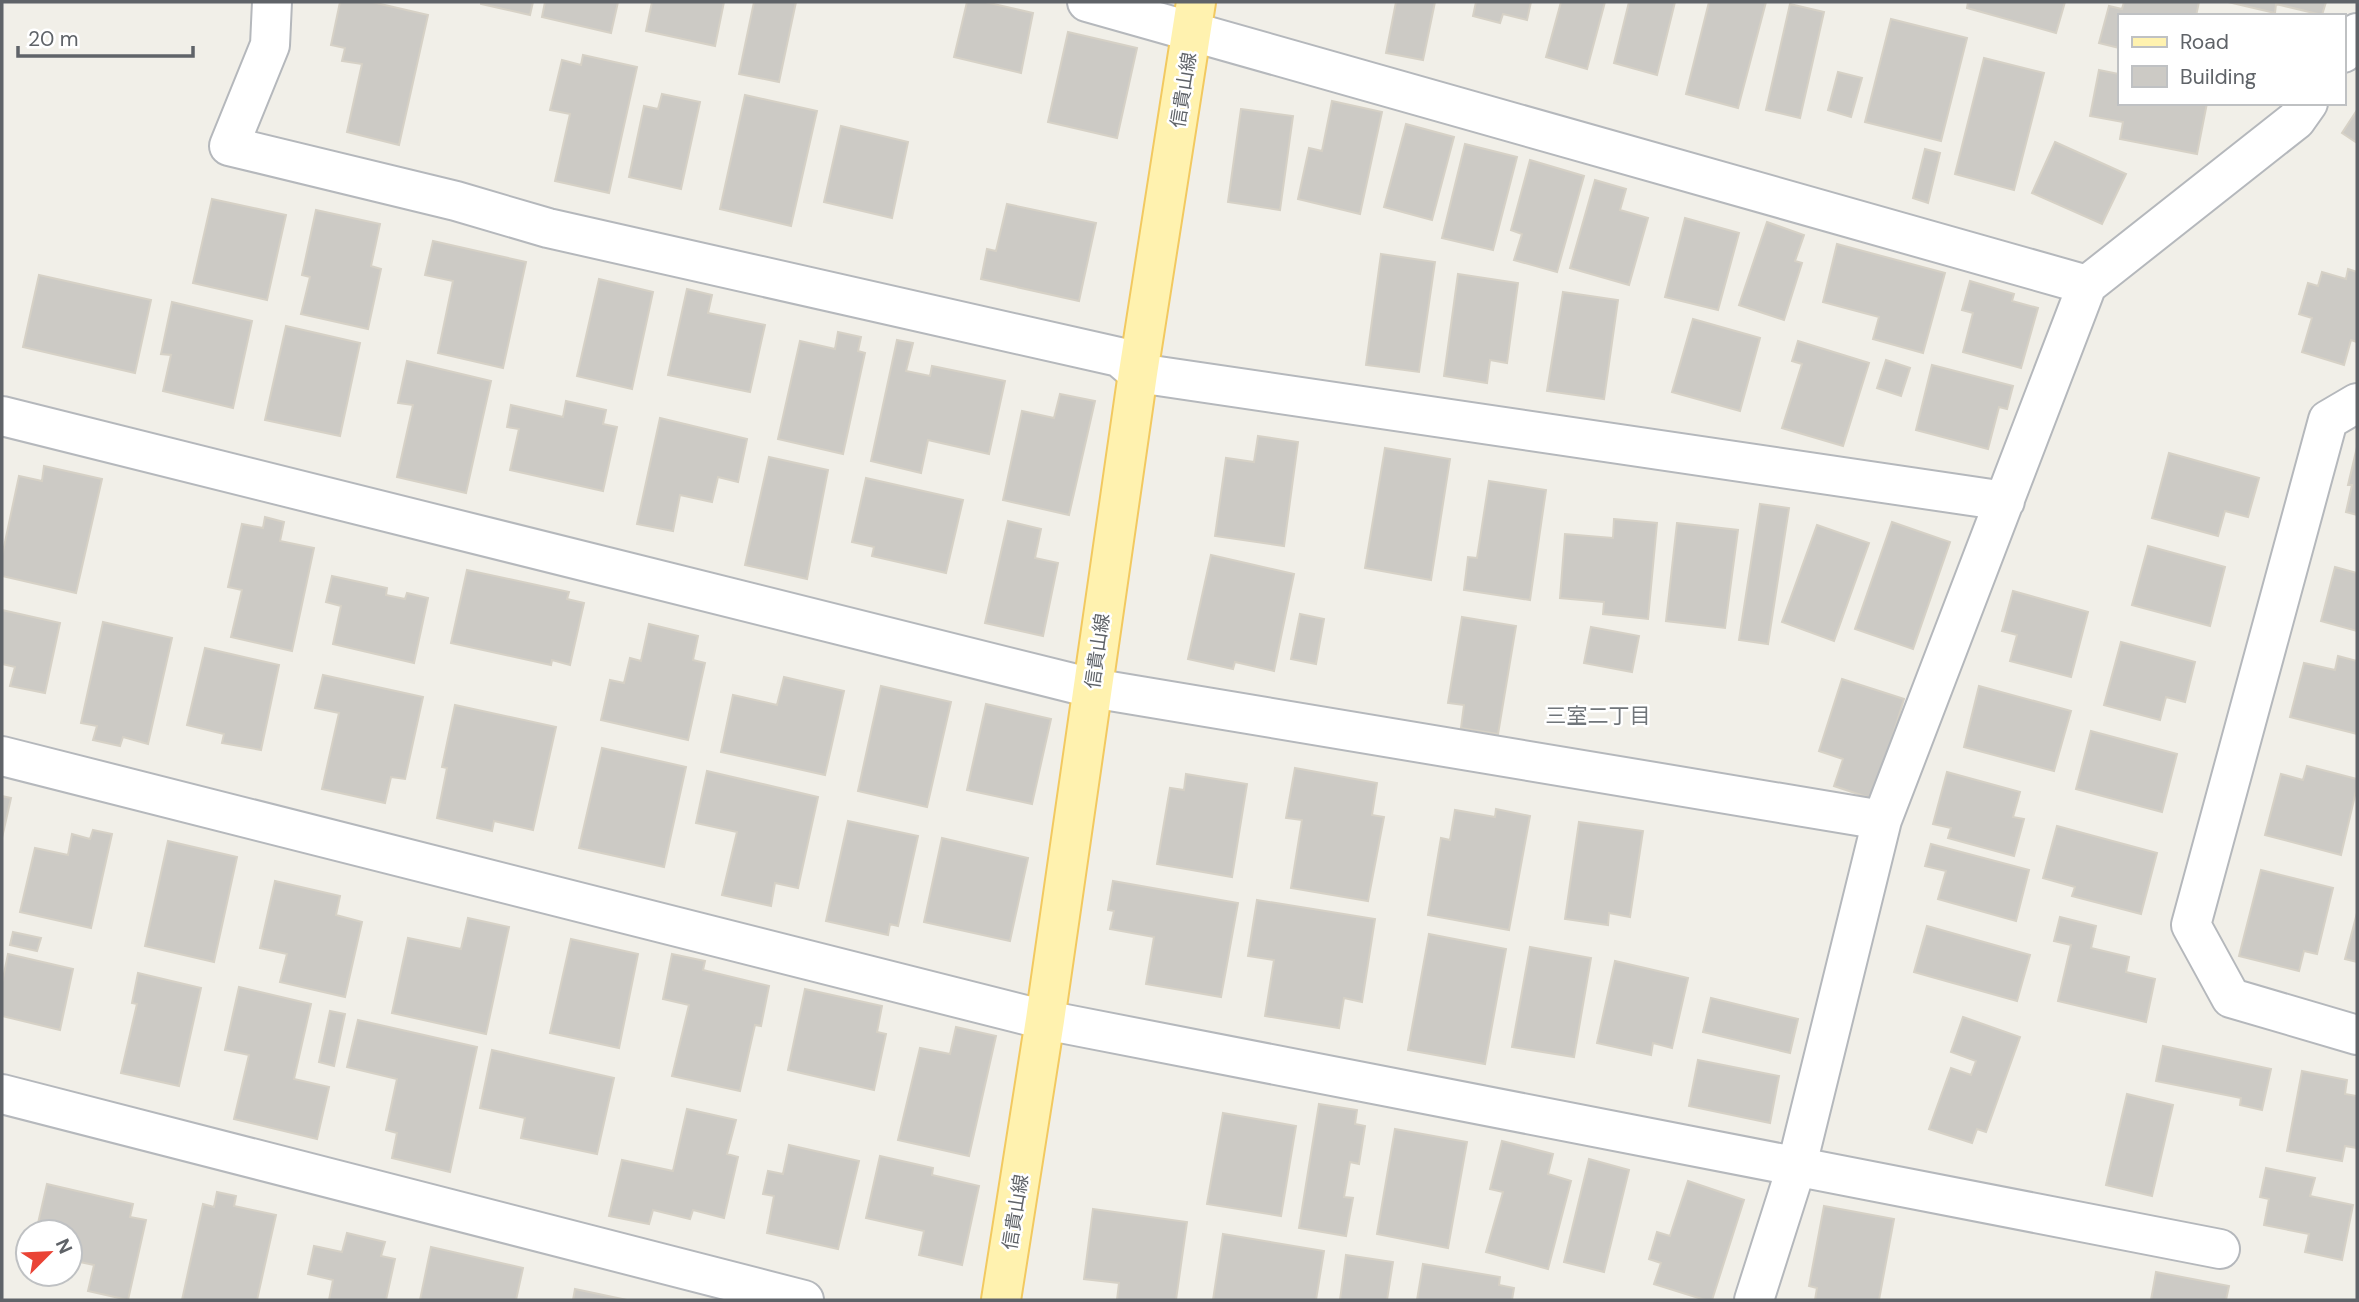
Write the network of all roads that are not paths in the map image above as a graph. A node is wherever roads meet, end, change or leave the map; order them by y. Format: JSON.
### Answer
{"nodes":[{"id":1,"x":272,"y":2,"type":"edge"},
{"id":2,"x":1087,"y":2,"type":"edge"},
{"id":3,"x":1194,"y":17,"type":"edge"},
{"id":4,"x":2357,"y":33,"type":"edge"},
{"id":5,"x":2345,"y":49,"type":"edge"},
{"id":6,"x":2307,"y":105,"type":"edge"},
{"id":7,"x":2087,"y":285,"type":"junction"},
{"id":8,"x":1138,"y":373,"type":"junction"},
{"id":9,"x":2357,"y":403,"type":"edge"},
{"id":10,"x":2,"y":416,"type":"edge"},
{"id":11,"x":2005,"y":500,"type":"junction"},
{"id":12,"x":1092,"y":688,"type":"junction"},
{"id":13,"x":2,"y":756,"type":"edge"},
{"id":14,"x":1882,"y":820,"type":"junction"},
{"id":15,"x":1045,"y":1020,"type":"junction"},
{"id":16,"x":2357,"y":1035,"type":"edge"},
{"id":17,"x":2,"y":1094,"type":"edge"},
{"id":18,"x":1797,"y":1165,"type":"junction"},
{"id":19,"x":2220,"y":1249,"type":"dead end"},
{"id":20,"x":804,"y":1300,"type":"edge"},
{"id":21,"x":1001,"y":1300,"type":"edge"},
{"id":22,"x":1754,"y":1300,"type":"edge"}],
"edges":[{"from":1,"to":8,"type":"street"},
{"from":2,"to":3,"type":"street"},
{"from":3,"to":7,"type":"street"},
{"from":3,"to":8,"type":"main road","name":"信貴山線"},
{"from":4,"to":5,"type":"street"},
{"from":6,"to":7,"type":"street"},
{"from":7,"to":11,"type":"street"},
{"from":8,"to":11,"type":"street"},
{"from":8,"to":12,"type":"main road","name":"信貴山線"},
{"from":9,"to":16,"type":"street"},
{"from":10,"to":12,"type":"street"},
{"from":11,"to":14,"type":"street"},
{"from":12,"to":14,"type":"street"},
{"from":12,"to":15,"type":"main road","name":"信貴山線"},
{"from":13,"to":15,"type":"street"},
{"from":14,"to":18,"type":"street"},
{"from":15,"to":18,"type":"street"},
{"from":15,"to":21,"type":"main road","name":"信貴山線"},
{"from":17,"to":20,"type":"street"},
{"from":18,"to":19,"type":"street"},
{"from":18,"to":22,"type":"street"}]}
